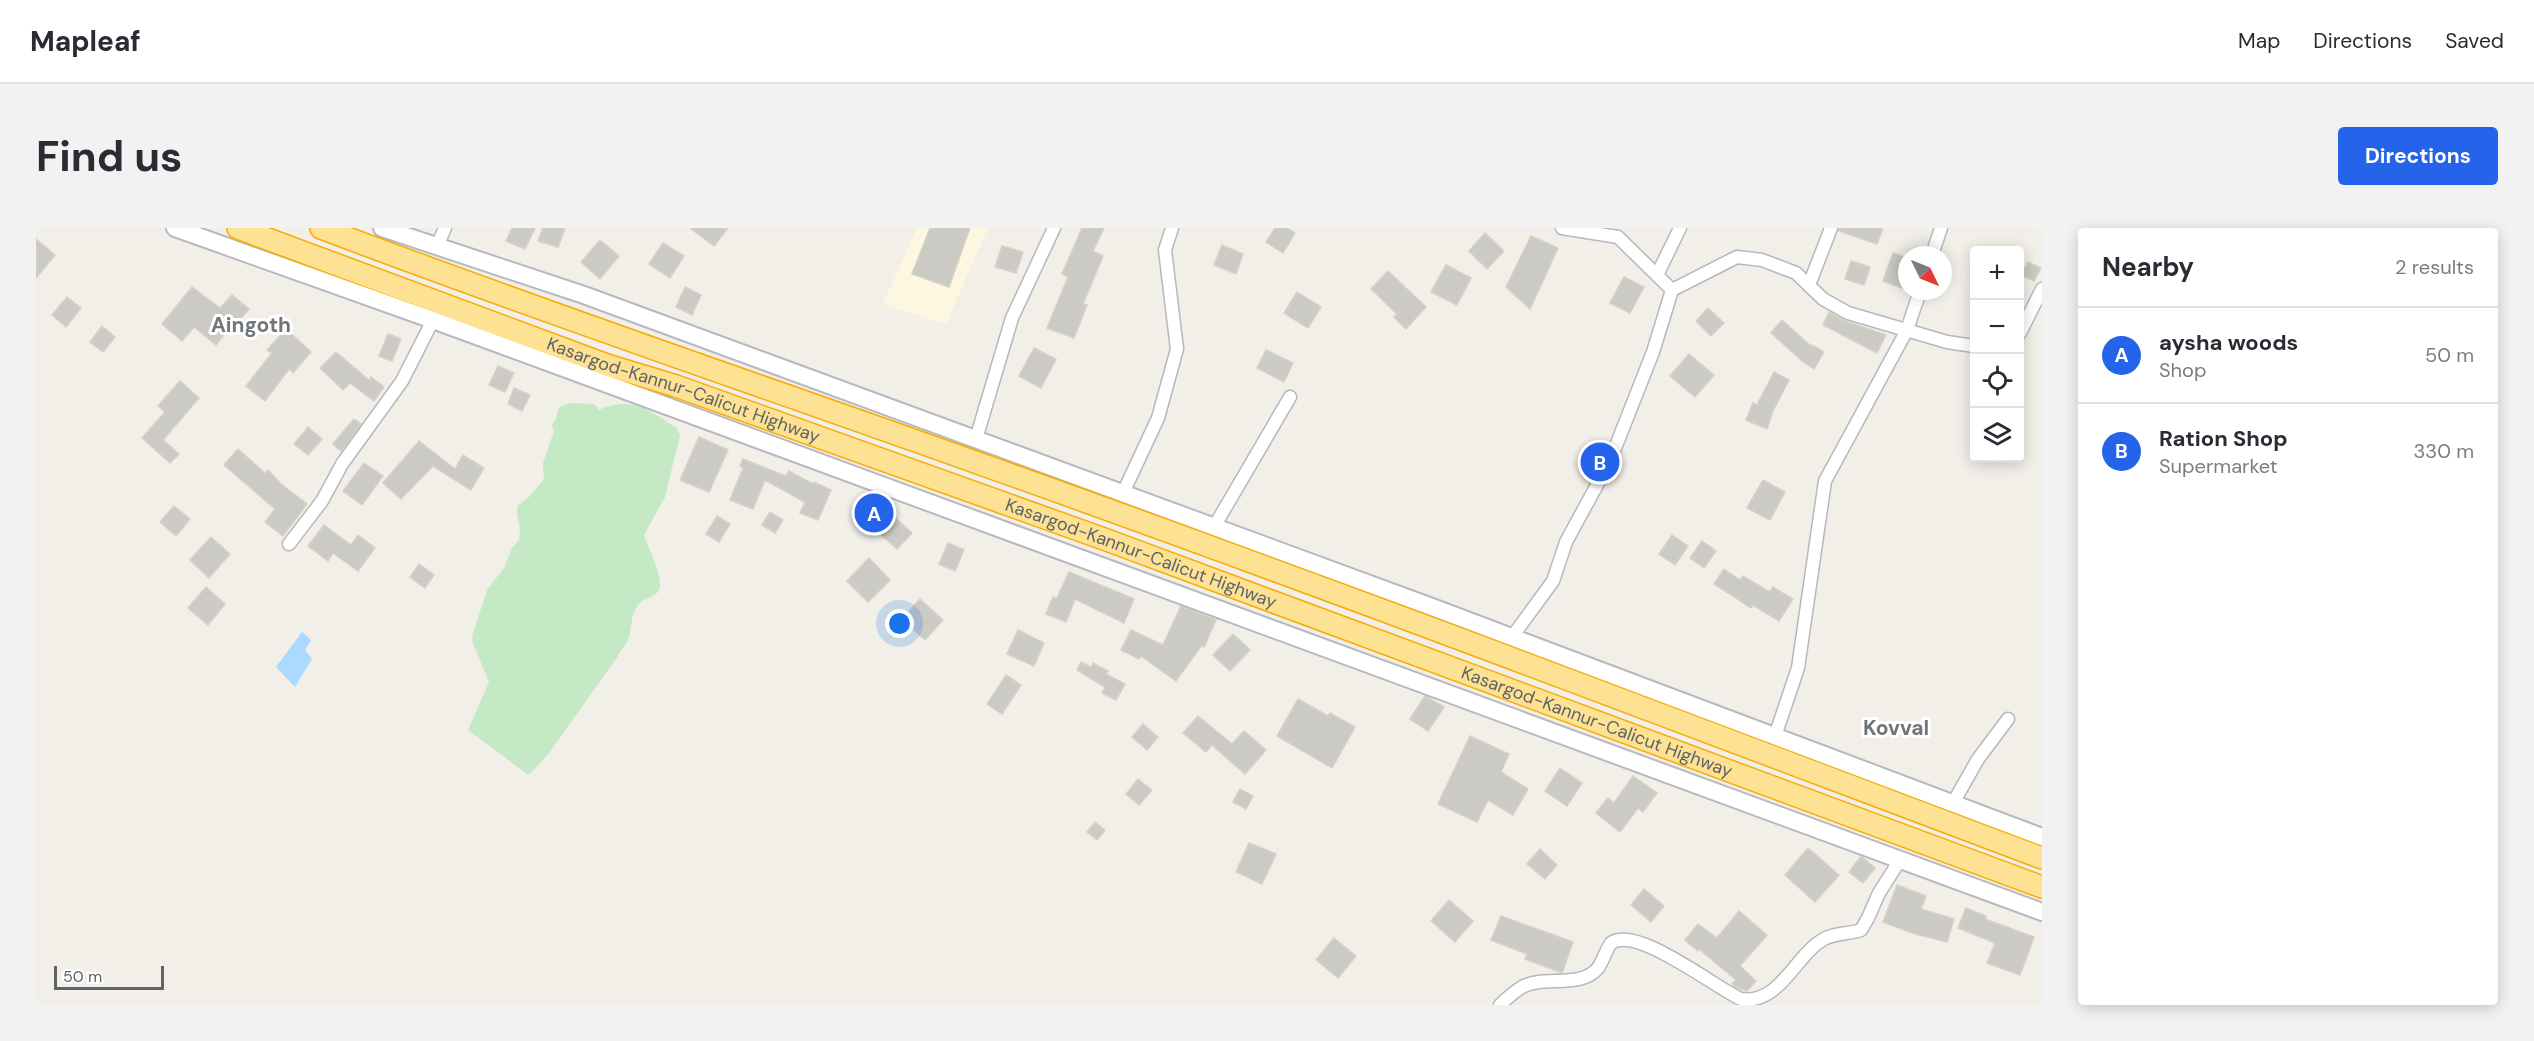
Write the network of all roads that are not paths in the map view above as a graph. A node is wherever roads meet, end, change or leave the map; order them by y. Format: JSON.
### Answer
{"nodes":[{"id":1,"x":175,"y":228,"type":"edge"},
{"id":2,"x":238,"y":228,"type":"edge"},
{"id":3,"x":321,"y":228,"type":"edge"},
{"id":4,"x":382,"y":228,"type":"edge"},
{"id":5,"x":445,"y":228,"type":"edge"},
{"id":6,"x":1054,"y":228,"type":"edge"},
{"id":7,"x":1172,"y":228,"type":"edge"},
{"id":8,"x":1562,"y":228,"type":"edge"},
{"id":9,"x":1680,"y":228,"type":"edge"},
{"id":10,"x":1831,"y":228,"type":"edge"},
{"id":11,"x":1941,"y":228,"type":"edge"},
{"id":12,"x":437,"y":246,"type":"junction"},
{"id":13,"x":1935,"y":246,"type":"edge"},
{"id":14,"x":1657,"y":275,"type":"junction"},
{"id":15,"x":1809,"y":285,"type":"junction"},
{"id":16,"x":2042,"y":289,"type":"edge"},
{"id":17,"x":1672,"y":290,"type":"junction"},
{"id":18,"x":1917,"y":300,"type":"edge"},
{"id":19,"x":433,"y":320,"type":"junction"},
{"id":20,"x":2024,"y":323,"type":"edge"},
{"id":21,"x":1907,"y":330,"type":"junction"},
{"id":22,"x":1970,"y":345,"type":"edge"},
{"id":23,"x":1290,"y":397,"type":"dead end"},
{"id":24,"x":976,"y":439,"type":"junction"},
{"id":25,"x":1123,"y":494,"type":"junction"},
{"id":26,"x":1214,"y":526,"type":"junction"},
{"id":27,"x":289,"y":544,"type":"dead end"},
{"id":28,"x":1512,"y":637,"type":"junction"},
{"id":29,"x":2008,"y":719,"type":"dead end"},
{"id":30,"x":1774,"y":736,"type":"junction"},
{"id":31,"x":1953,"y":803,"type":"junction"},
{"id":32,"x":2042,"y":837,"type":"edge"},
{"id":33,"x":2042,"y":858,"type":"edge"},
{"id":34,"x":1899,"y":860,"type":"junction"},
{"id":35,"x":2042,"y":888,"type":"edge"},
{"id":36,"x":2042,"y":912,"type":"edge"},
{"id":37,"x":1500,"y":1005,"type":"edge"}],
"edges":[{"from":1,"to":19,"type":"street"},
{"from":2,"to":35,"type":"highway","name":"Kasargod-Kannur-Calicut Highway"},
{"from":3,"to":33,"type":"highway","name":"Kasargod-Kannur-Calicut Highway"},
{"from":4,"to":12,"type":"street"},
{"from":5,"to":12,"type":"street"},
{"from":6,"to":24,"type":"street"},
{"from":7,"to":25,"type":"street"},
{"from":8,"to":14,"type":"street"},
{"from":9,"to":14,"type":"street"},
{"from":10,"to":15,"type":"street"},
{"from":11,"to":13,"type":"street"},
{"from":12,"to":24,"type":"street"},
{"from":14,"to":17,"type":"street"},
{"from":15,"to":17,"type":"street"},
{"from":15,"to":21,"type":"street"},
{"from":16,"to":20,"type":"street"},
{"from":17,"to":28,"type":"street"},
{"from":18,"to":21,"type":"street"},
{"from":19,"to":27,"type":"street"},
{"from":19,"to":34,"type":"street"},
{"from":21,"to":22,"type":"street"},
{"from":21,"to":30,"type":"street"},
{"from":23,"to":26,"type":"street"},
{"from":24,"to":25,"type":"street"},
{"from":25,"to":26,"type":"street"},
{"from":26,"to":28,"type":"street"},
{"from":28,"to":30,"type":"street"},
{"from":29,"to":31,"type":"street"},
{"from":30,"to":31,"type":"street"},
{"from":31,"to":32,"type":"street"},
{"from":34,"to":36,"type":"street"},
{"from":34,"to":37,"type":"street"}]}
